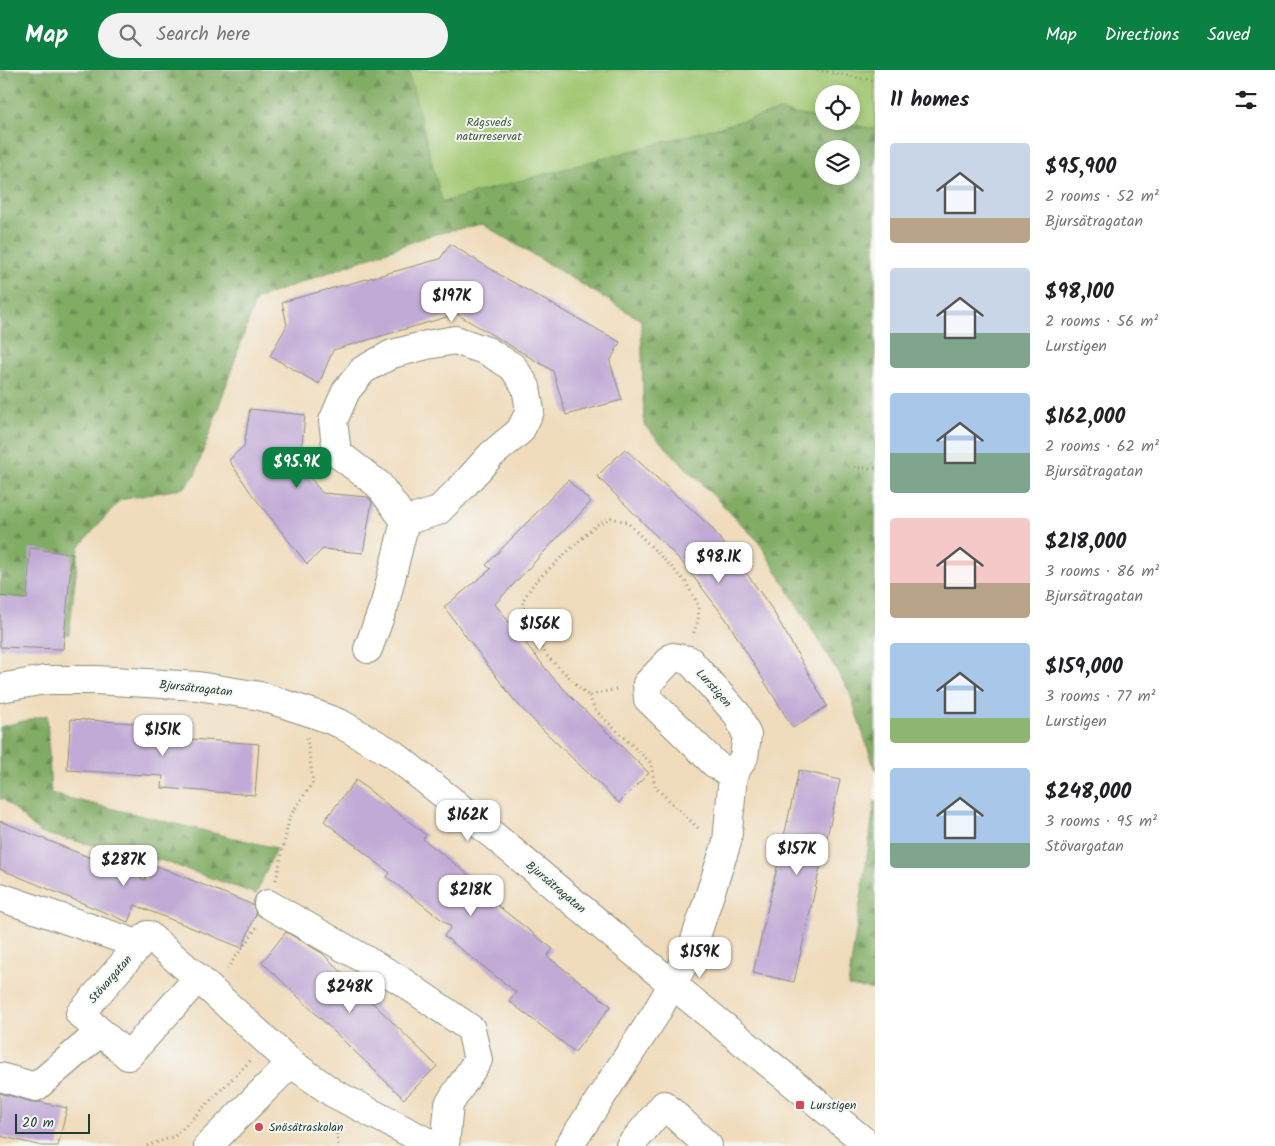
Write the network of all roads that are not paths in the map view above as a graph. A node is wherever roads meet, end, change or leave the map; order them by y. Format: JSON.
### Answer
{"nodes":[{"id":1,"x":405,"y":521,"type":"junction"},
{"id":2,"x":368,"y":649,"type":"dead end"},
{"id":3,"x":0,"y":688,"type":"edge"},
{"id":4,"x":733,"y":775,"type":"dead end"},
{"id":5,"x":0,"y":897,"type":"edge"},
{"id":6,"x":268,"y":904,"type":"dead end"},
{"id":7,"x":140,"y":945,"type":"junction"},
{"id":8,"x":198,"y":978,"type":"junction"},
{"id":9,"x":672,"y":984,"type":"junction"},
{"id":10,"x":100,"y":1032,"type":"junction"},
{"id":11,"x":291,"y":1063,"type":"junction"},
{"id":12,"x":0,"y":1077,"type":"edge"},
{"id":13,"x":208,"y":1146,"type":"edge"},
{"id":14,"x":435,"y":1146,"type":"edge"},
{"id":15,"x":445,"y":1146,"type":"edge"},
{"id":16,"x":569,"y":1146,"type":"edge"},
{"id":17,"x":630,"y":1146,"type":"edge"},
{"id":18,"x":708,"y":1146,"type":"edge"},
{"id":19,"x":870,"y":1146,"type":"edge"}],
"edges":[{"from":1,"to":1,"type":"street"},
{"from":1,"to":2,"type":"street"},
{"from":3,"to":9,"type":"street","name":"Bjursätragatan"},
{"from":4,"to":9,"type":"street"},
{"from":5,"to":7,"type":"street"},
{"from":6,"to":15,"type":"street"},
{"from":7,"to":8,"type":"street","name":"Stövargatan"},
{"from":7,"to":10,"type":"street","name":"Stövargatan"},
{"from":8,"to":10,"type":"street","name":"Stövargatan"},
{"from":8,"to":11,"type":"street","name":"Stövargatan"},
{"from":9,"to":16,"type":"street"},
{"from":9,"to":19,"type":"street","name":"Bjursätragatan"},
{"from":10,"to":12,"type":"street"},
{"from":11,"to":13,"type":"street"},
{"from":11,"to":14,"type":"street","name":"Stövargatan"},
{"from":17,"to":18,"type":"street"}]}
